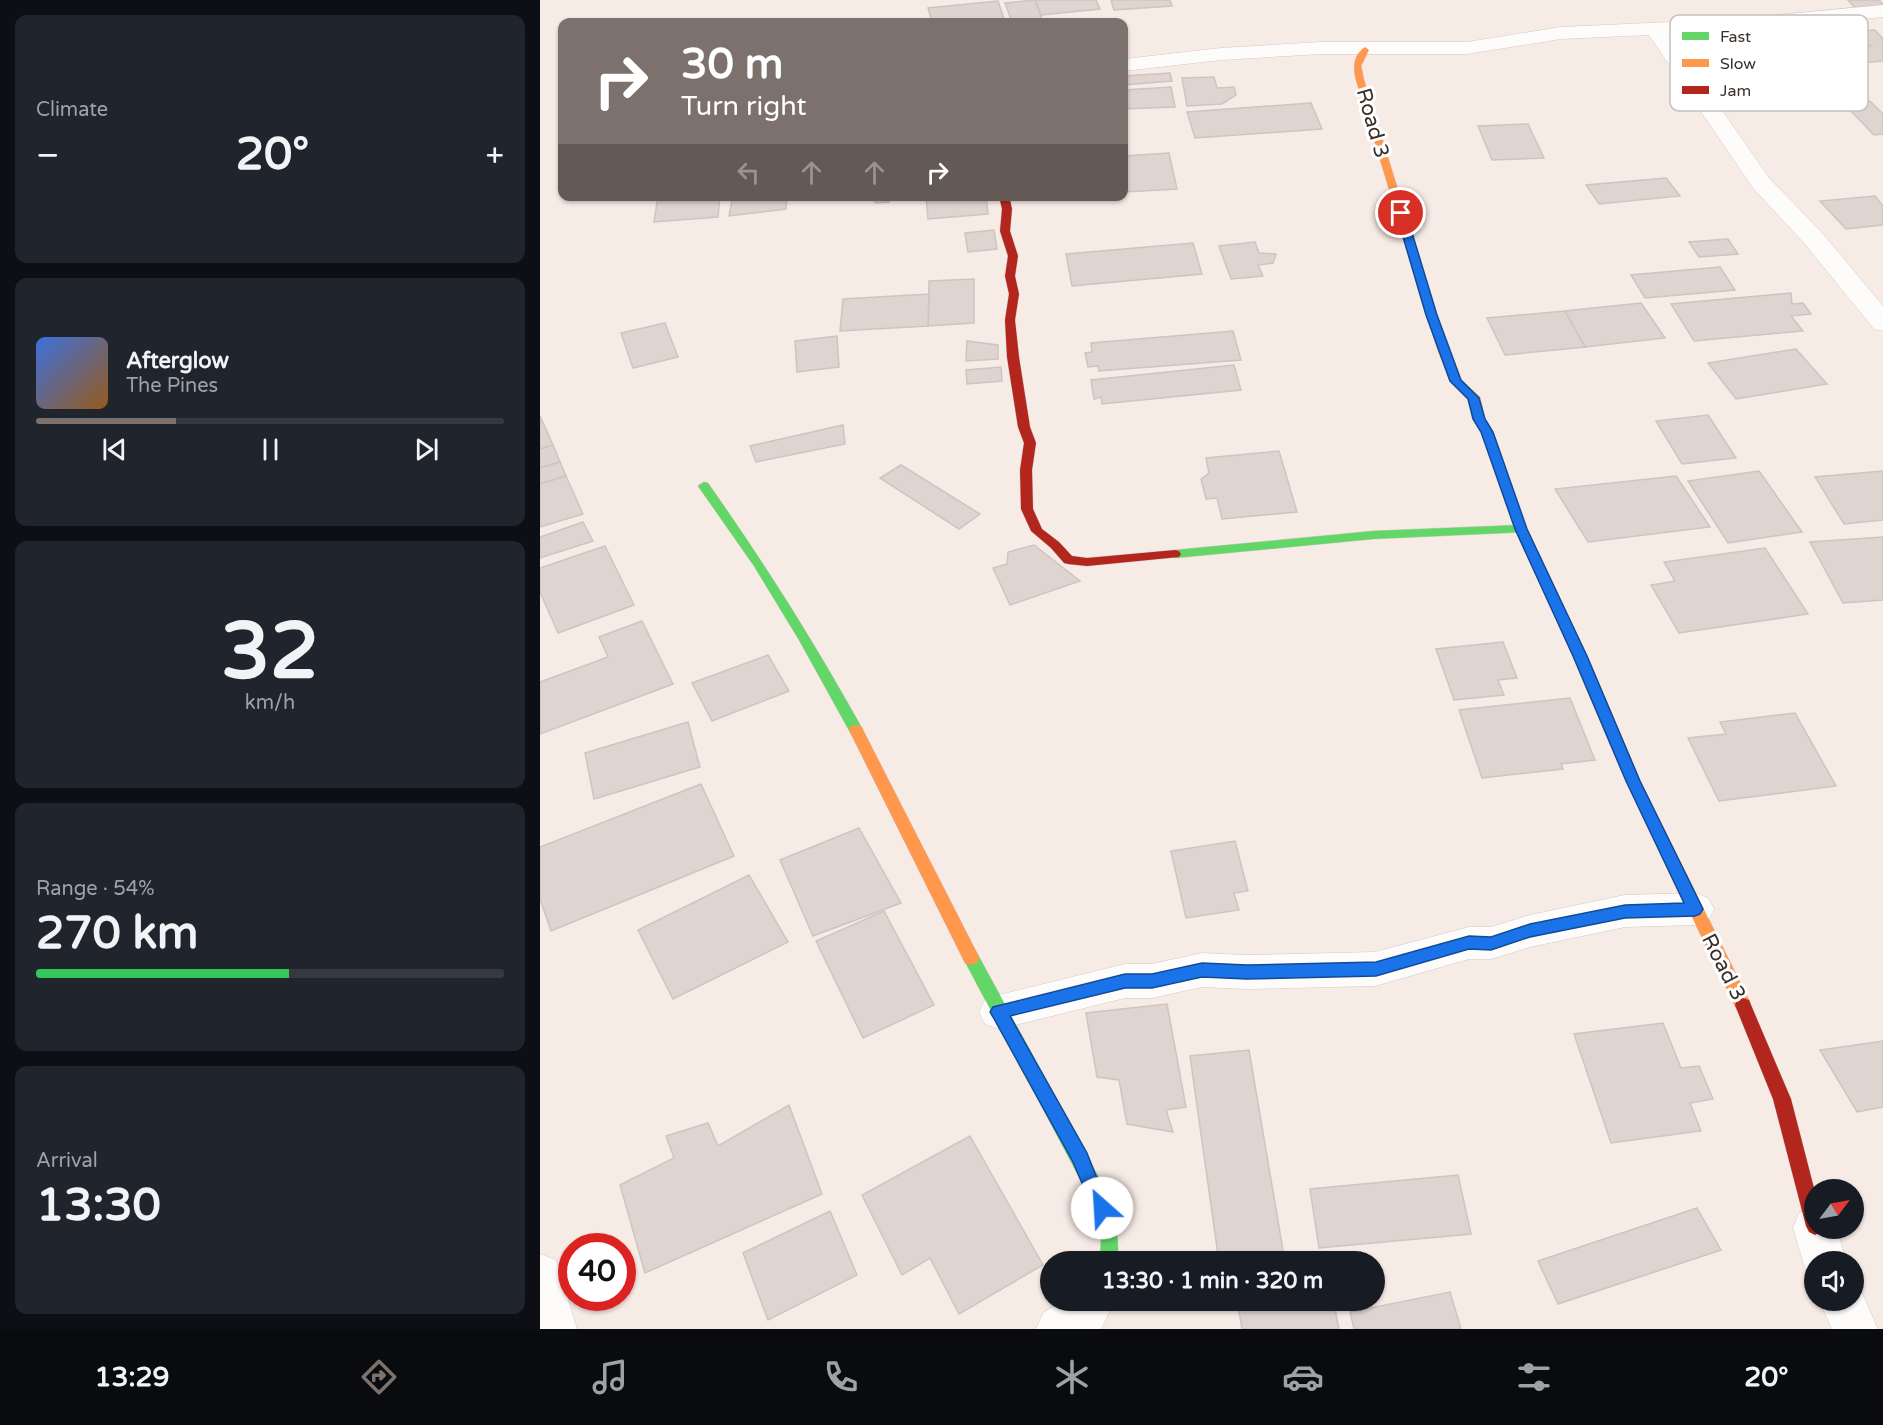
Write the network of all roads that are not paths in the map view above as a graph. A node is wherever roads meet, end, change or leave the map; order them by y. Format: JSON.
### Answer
{"nodes":[{"id":1,"x":1883,"y":11,"type":"edge"},
{"id":2,"x":1835,"y":15,"type":"edge"},
{"id":3,"x":1670,"y":29,"type":"edge"},
{"id":4,"x":1656,"y":30,"type":"junction"},
{"id":5,"x":1365,"y":50,"type":"junction"},
{"id":6,"x":1670,"y":50,"type":"edge"},
{"id":7,"x":1128,"y":65,"type":"edge"},
{"id":8,"x":1712,"y":111,"type":"edge"},
{"id":9,"x":1005,"y":201,"type":"edge"},
{"id":10,"x":1883,"y":323,"type":"edge"},
{"id":11,"x":704,"y":486,"type":"dead end"},
{"id":12,"x":1521,"y":529,"type":"junction"},
{"id":13,"x":1695,"y":909,"type":"junction"},
{"id":14,"x":999,"y":1012,"type":"junction"},
{"id":15,"x":1804,"y":1184,"type":"edge"},
{"id":16,"x":1109,"y":1251,"type":"edge"},
{"id":17,"x":540,"y":1276,"type":"edge"},
{"id":18,"x":1086,"y":1311,"type":"edge"},
{"id":19,"x":1847,"y":1311,"type":"edge"},
{"id":20,"x":554,"y":1329,"type":"edge"},
{"id":21,"x":1059,"y":1329,"type":"edge"},
{"id":22,"x":1855,"y":1329,"type":"edge"}],
"edges":[{"from":1,"to":2,"type":"street"},
{"from":3,"to":4,"type":"street"},
{"from":4,"to":5,"type":"street"},
{"from":4,"to":6,"type":"street"},
{"from":5,"to":7,"type":"street"},
{"from":5,"to":12,"type":"street","name":"Road 3"},
{"from":8,"to":10,"type":"street"},
{"from":9,"to":12,"type":"street"},
{"from":11,"to":14,"type":"street"},
{"from":12,"to":13,"type":"street","name":"Road 3"},
{"from":13,"to":14,"type":"street"},
{"from":13,"to":15,"type":"street","name":"Road 3"},
{"from":14,"to":16,"type":"street"},
{"from":17,"to":20,"type":"street"},
{"from":18,"to":21,"type":"street"},
{"from":19,"to":22,"type":"street"}]}
